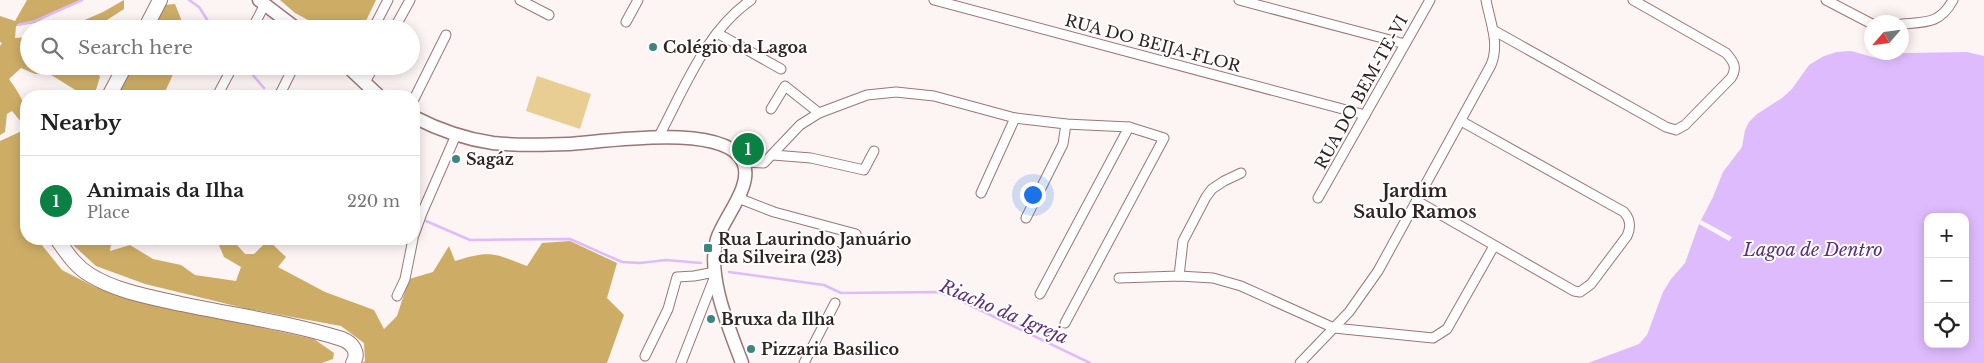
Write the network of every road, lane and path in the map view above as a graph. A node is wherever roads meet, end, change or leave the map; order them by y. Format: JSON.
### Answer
{"nodes":[{"id":1,"x":150,"y":0,"type":"edge"},
{"id":2,"x":160,"y":0,"type":"edge"},
{"id":3,"x":388,"y":0,"type":"edge"},
{"id":4,"x":410,"y":0,"type":"edge"},
{"id":5,"x":522,"y":0,"type":"edge"},
{"id":6,"x":638,"y":0,"type":"edge"},
{"id":7,"x":751,"y":0,"type":"edge"},
{"id":8,"x":934,"y":0,"type":"edge"},
{"id":9,"x":1239,"y":0,"type":"edge"},
{"id":10,"x":1430,"y":0,"type":"edge"},
{"id":11,"x":1486,"y":0,"type":"edge"},
{"id":12,"x":1633,"y":0,"type":"edge"},
{"id":13,"x":1826,"y":0,"type":"edge"},
{"id":14,"x":1953,"y":0,"type":"edge"},
{"id":15,"x":262,"y":2,"type":"edge"},
{"id":16,"x":549,"y":16,"type":"dead end"},
{"id":17,"x":140,"y":20,"type":"edge"},
{"id":18,"x":150,"y":20,"type":"edge"},
{"id":19,"x":255,"y":20,"type":"edge"},
{"id":20,"x":285,"y":20,"type":"edge"},
{"id":21,"x":378,"y":20,"type":"edge"},
{"id":22,"x":399,"y":20,"type":"edge"},
{"id":23,"x":1864,"y":20,"type":"edge"},
{"id":24,"x":626,"y":22,"type":"dead end"},
{"id":25,"x":1909,"y":23,"type":"edge"},
{"id":26,"x":1493,"y":30,"type":"junction"},
{"id":27,"x":717,"y":33,"type":"junction"},
{"id":28,"x":446,"y":35,"type":"dead end"},
{"id":29,"x":1405,"y":44,"type":"junction"},
{"id":30,"x":781,"y":69,"type":"dead end"},
{"id":31,"x":110,"y":75,"type":"edge"},
{"id":32,"x":120,"y":75,"type":"edge"},
{"id":33,"x":228,"y":75,"type":"edge"},
{"id":34,"x":290,"y":75,"type":"edge"},
{"id":35,"x":357,"y":75,"type":"edge"},
{"id":36,"x":369,"y":75,"type":"edge"},
{"id":37,"x":364,"y":84,"type":"junction"},
{"id":38,"x":102,"y":90,"type":"edge"},
{"id":39,"x":112,"y":90,"type":"edge"},
{"id":40,"x":220,"y":90,"type":"edge"},
{"id":41,"x":282,"y":90,"type":"edge"},
{"id":42,"x":372,"y":90,"type":"edge"},
{"id":43,"x":418,"y":90,"type":"edge"},
{"id":44,"x":771,"y":109,"type":"dead end"},
{"id":45,"x":820,"y":113,"type":"junction"},
{"id":46,"x":1365,"y":115,"type":"junction"},
{"id":47,"x":1015,"y":118,"type":"junction"},
{"id":48,"x":420,"y":120,"type":"edge"},
{"id":49,"x":1461,"y":121,"type":"junction"},
{"id":50,"x":1066,"y":124,"type":"junction"},
{"id":51,"x":1129,"y":127,"type":"junction"},
{"id":52,"x":456,"y":135,"type":"junction"},
{"id":53,"x":659,"y":136,"type":"junction"},
{"id":54,"x":874,"y":150,"type":"dead end"},
{"id":55,"x":773,"y":155,"type":"junction"},
{"id":56,"x":744,"y":162,"type":"junction"},
{"id":57,"x":1240,"y":174,"type":"dead end"},
{"id":58,"x":981,"y":193,"type":"dead end"},
{"id":59,"x":738,"y":198,"type":"junction"},
{"id":60,"x":1318,"y":198,"type":"dead end"},
{"id":61,"x":1417,"y":201,"type":"junction"},
{"id":62,"x":420,"y":218,"type":"edge"},
{"id":63,"x":1026,"y":218,"type":"dead end"},
{"id":64,"x":856,"y":234,"type":"dead end"},
{"id":65,"x":61,"y":245,"type":"edge"},
{"id":66,"x":412,"y":245,"type":"edge"},
{"id":67,"x":1494,"y":246,"type":"junction"},
{"id":68,"x":715,"y":274,"type":"junction"},
{"id":69,"x":1179,"y":276,"type":"junction"},
{"id":70,"x":1119,"y":278,"type":"dead end"},
{"id":71,"x":1040,"y":294,"type":"dead end"},
{"id":72,"x":397,"y":296,"type":"dead end"},
{"id":73,"x":835,"y":303,"type":"dead end"},
{"id":74,"x":1066,"y":323,"type":"dead end"},
{"id":75,"x":1334,"y":328,"type":"junction"},
{"id":76,"x":645,"y":356,"type":"dead end"},
{"id":77,"x":353,"y":363,"type":"edge"},
{"id":78,"x":681,"y":363,"type":"edge"},
{"id":79,"x":742,"y":363,"type":"edge"},
{"id":80,"x":804,"y":363,"type":"edge"},
{"id":81,"x":1300,"y":363,"type":"edge"}],
"edges":[{"from":1,"to":17,"type":"main road"},
{"from":2,"to":18,"type":"main road"},
{"from":3,"to":21,"type":"street"},
{"from":4,"to":22,"type":"street"},
{"from":5,"to":16,"type":"street"},
{"from":6,"to":24,"type":"street"},
{"from":7,"to":27,"type":"street"},
{"from":8,"to":46,"type":"street","name":"RUA DO BEIJA-FLOR"},
{"from":9,"to":29,"type":"street"},
{"from":10,"to":29,"type":"street","name":"RUA DO BEM-TE-VI"},
{"from":11,"to":26,"type":"street"},
{"from":12,"to":26,"type":"street"},
{"from":13,"to":23,"type":"street"},
{"from":14,"to":25,"type":"street"},
{"from":15,"to":19,"type":"street"},
{"from":15,"to":20,"type":"main road"},
{"from":26,"to":49,"type":"street"},
{"from":27,"to":30,"type":"street"},
{"from":27,"to":53,"type":"street"},
{"from":28,"to":43,"type":"street"},
{"from":29,"to":46,"type":"street","name":"RUA DO BEM-TE-VI"},
{"from":31,"to":38,"type":"main road"},
{"from":32,"to":39,"type":"main road"},
{"from":33,"to":40,"type":"street"},
{"from":34,"to":41,"type":"street"},
{"from":35,"to":37,"type":"main road"},
{"from":36,"to":37,"type":"street"},
{"from":37,"to":42,"type":"main road"},
{"from":44,"to":45,"type":"street"},
{"from":45,"to":47,"type":"street"},
{"from":45,"to":55,"type":"street"},
{"from":46,"to":60,"type":"street","name":"RUA DO BEM-TE-VI"},
{"from":47,"to":50,"type":"street"},
{"from":47,"to":58,"type":"street"},
{"from":48,"to":52,"type":"main road"},
{"from":49,"to":61,"type":"street"},
{"from":49,"to":67,"type":"street"},
{"from":50,"to":51,"type":"street"},
{"from":50,"to":63,"type":"street"},
{"from":51,"to":71,"type":"street"},
{"from":51,"to":74,"type":"street"},
{"from":52,"to":53,"type":"main road"},
{"from":52,"to":62,"type":"street"},
{"from":53,"to":56,"type":"main road"},
{"from":54,"to":55,"type":"street"},
{"from":55,"to":56,"type":"street"},
{"from":56,"to":59,"type":"main road"},
{"from":57,"to":69,"type":"street"},
{"from":59,"to":64,"type":"street"},
{"from":59,"to":68,"type":"main road"},
{"from":61,"to":67,"type":"street"},
{"from":61,"to":75,"type":"street"},
{"from":65,"to":77,"type":"main road"},
{"from":66,"to":72,"type":"street"},
{"from":67,"to":75,"type":"street"},
{"from":68,"to":76,"type":"street"},
{"from":68,"to":78,"type":"street"},
{"from":68,"to":79,"type":"main road"},
{"from":69,"to":70,"type":"street"},
{"from":69,"to":75,"type":"street"},
{"from":73,"to":80,"type":"street"},
{"from":75,"to":81,"type":"street"}]}
